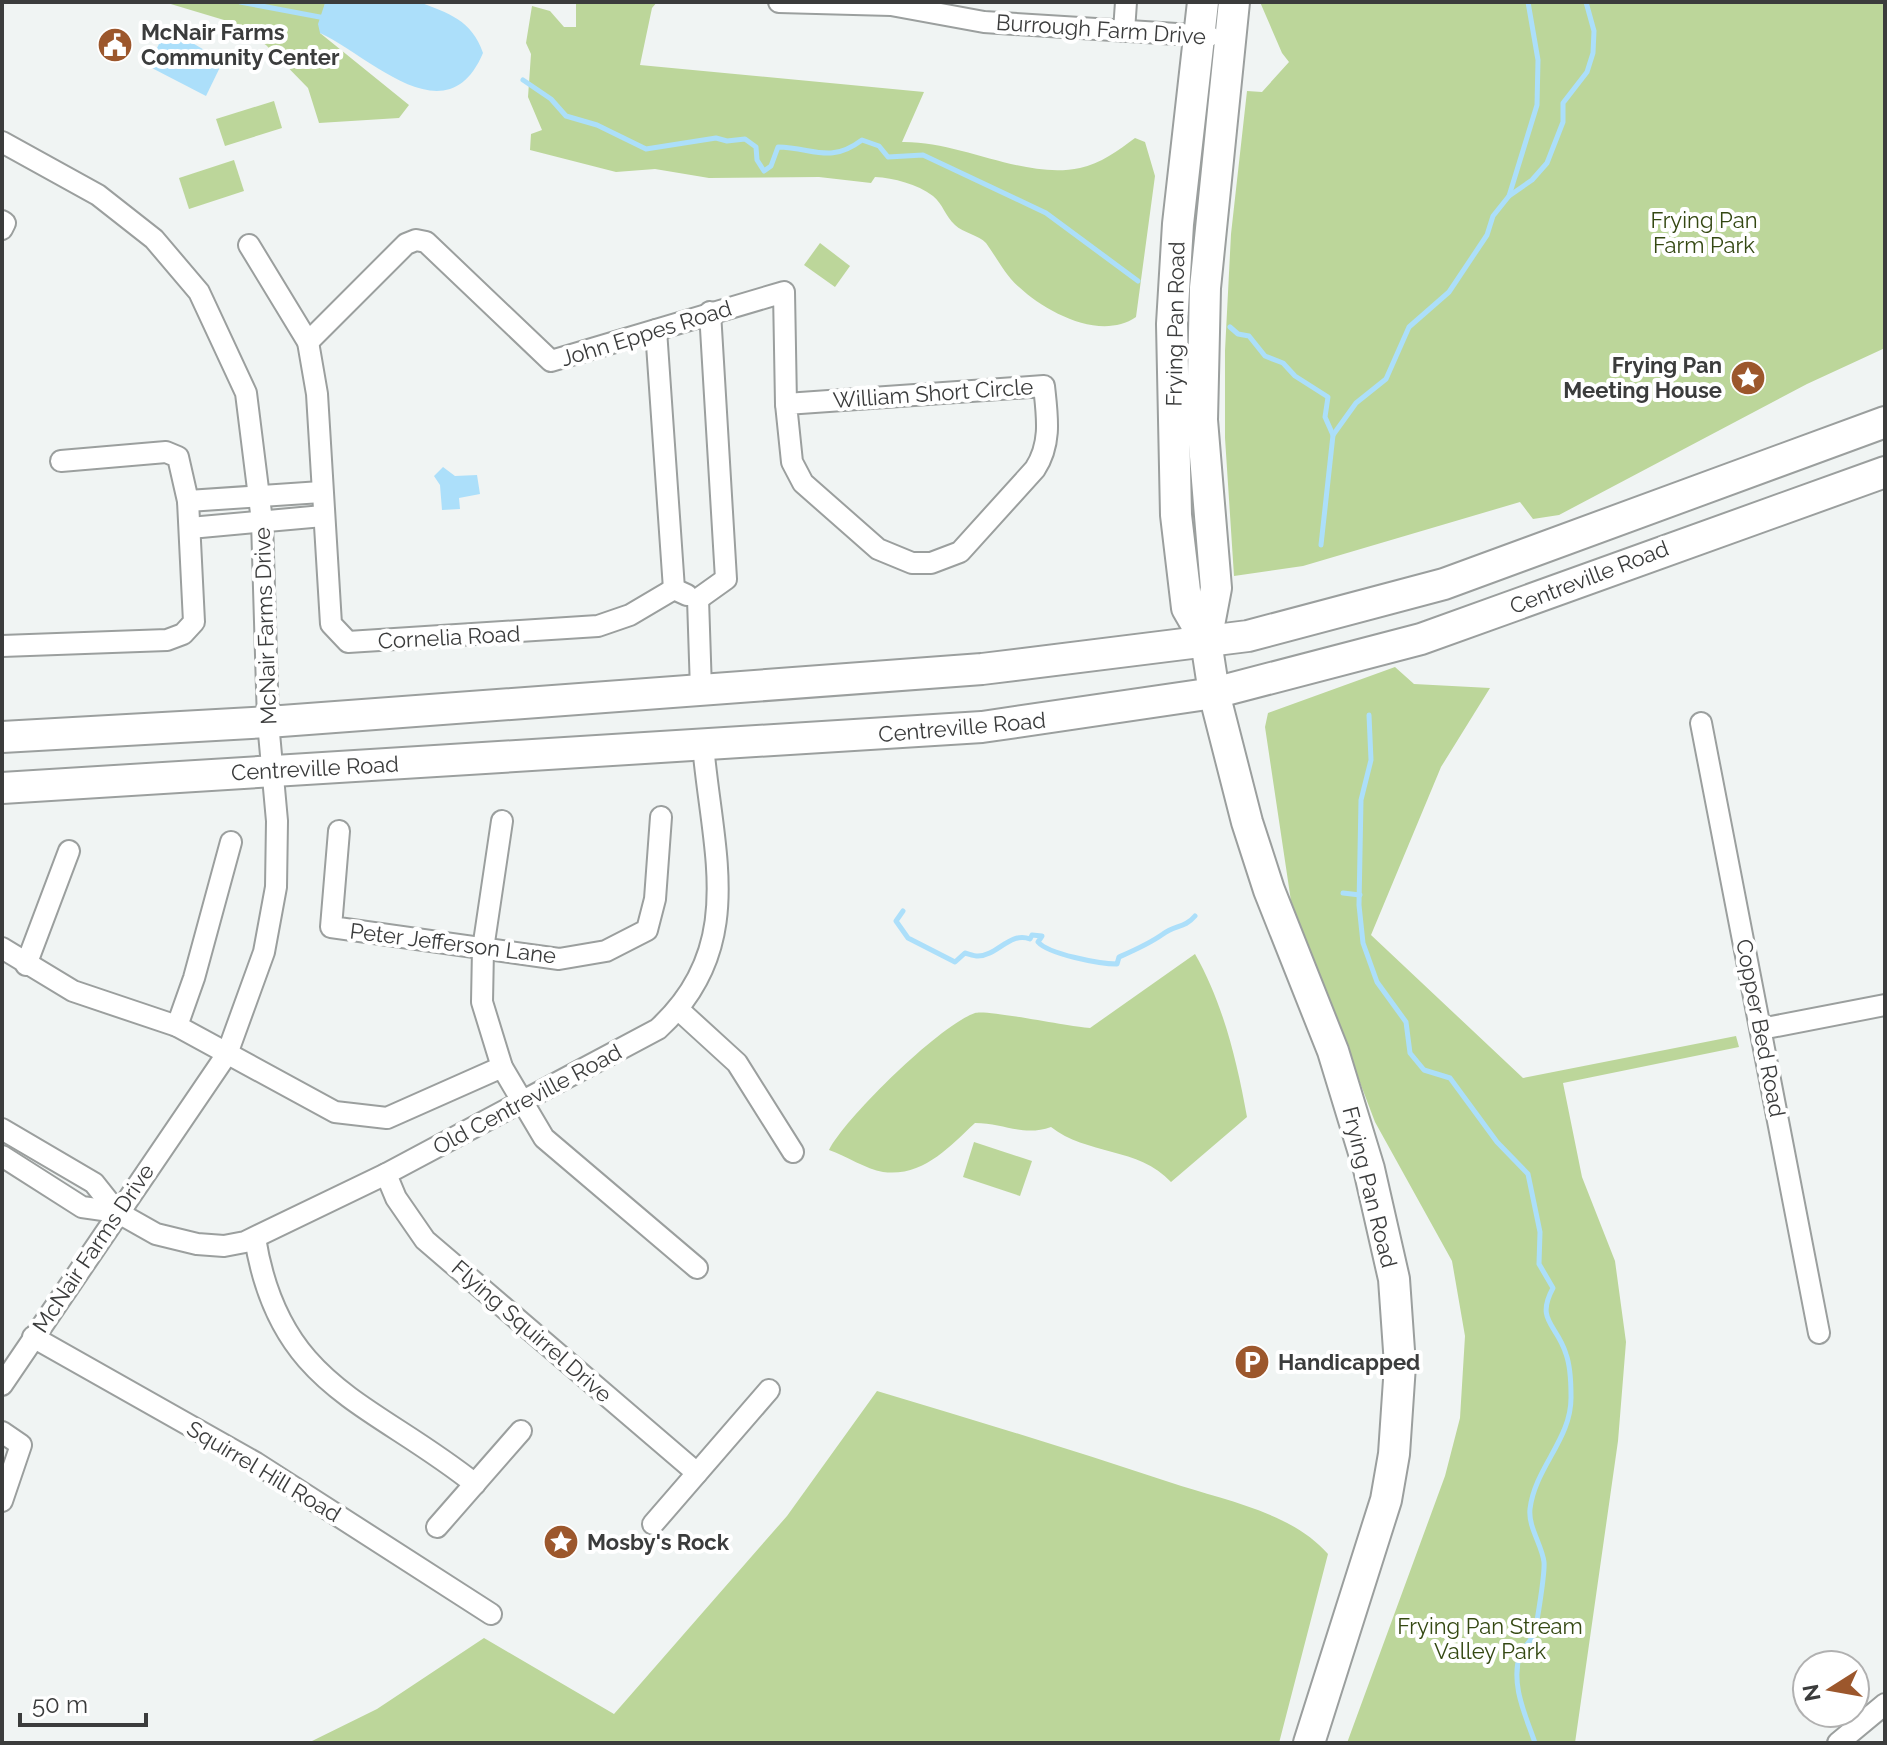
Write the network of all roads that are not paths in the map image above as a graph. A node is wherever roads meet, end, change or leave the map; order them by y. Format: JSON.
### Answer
{"nodes":[{"id":1,"x":779,"y":2,"type":"edge"},
{"id":2,"x":1126,"y":2,"type":"edge"},
{"id":3,"x":1203,"y":2,"type":"edge"},
{"id":4,"x":1234,"y":2,"type":"edge"},
{"id":5,"x":959,"y":9,"type":"edge"},
{"id":6,"x":1124,"y":31,"type":"junction"},
{"id":7,"x":1200,"y":36,"type":"junction"},
{"id":8,"x":1232,"y":38,"type":"junction"},
{"id":9,"x":2,"y":142,"type":"edge"},
{"id":10,"x":2,"y":221,"type":"edge"},
{"id":11,"x":2,"y":229,"type":"edge"},
{"id":12,"x":249,"y":245,"type":"dead end"},
{"id":13,"x":784,"y":292,"type":"joint"},
{"id":14,"x":710,"y":312,"type":"junction"},
{"id":15,"x":656,"y":330,"type":"junction"},
{"id":16,"x":308,"y":342,"type":"junction"},
{"id":17,"x":786,"y":404,"type":"junction"},
{"id":18,"x":1885,"y":422,"type":"edge"},
{"id":19,"x":61,"y":461,"type":"dead end"},
{"id":20,"x":1885,"y":472,"type":"edge"},
{"id":21,"x":321,"y":492,"type":"junction"},
{"id":22,"x":259,"y":495,"type":"junction"},
{"id":23,"x":188,"y":501,"type":"junction"},
{"id":24,"x":323,"y":516,"type":"junction"},
{"id":25,"x":262,"y":521,"type":"junction"},
{"id":26,"x":190,"y":528,"type":"junction"},
{"id":27,"x":674,"y":589,"type":"junction"},
{"id":28,"x":698,"y":599,"type":"junction"},
{"id":29,"x":1206,"y":641,"type":"junction"},
{"id":30,"x":2,"y":646,"type":"edge"},
{"id":31,"x":701,"y":690,"type":"junction"},
{"id":32,"x":1214,"y":693,"type":"junction"},
{"id":33,"x":268,"y":722,"type":"junction"},
{"id":34,"x":1701,"y":723,"type":"dead end"},
{"id":35,"x":2,"y":737,"type":"edge"},
{"id":36,"x":703,"y":745,"type":"junction"},
{"id":37,"x":273,"y":770,"type":"junction"},
{"id":38,"x":2,"y":788,"type":"edge"},
{"id":39,"x":661,"y":817,"type":"dead end"},
{"id":40,"x":502,"y":821,"type":"dead end"},
{"id":41,"x":339,"y":831,"type":"dead end"},
{"id":42,"x":231,"y":842,"type":"dead end"},
{"id":43,"x":69,"y":851,"type":"dead end"},
{"id":44,"x":2,"y":948,"type":"edge"},
{"id":45,"x":483,"y":949,"type":"junction"},
{"id":46,"x":26,"y":965,"type":"junction"},
{"id":47,"x":1885,"y":1005,"type":"edge"},
{"id":48,"x":679,"y":1010,"type":"junction"},
{"id":49,"x":177,"y":1026,"type":"junction"},
{"id":50,"x":1761,"y":1029,"type":"junction"},
{"id":51,"x":227,"y":1054,"type":"junction"},
{"id":52,"x":502,"y":1067,"type":"junction"},
{"id":53,"x":521,"y":1102,"type":"junction"},
{"id":54,"x":2,"y":1129,"type":"edge"},
{"id":55,"x":793,"y":1152,"type":"dead end"},
{"id":56,"x":2,"y":1156,"type":"edge"},
{"id":57,"x":386,"y":1174,"type":"junction"},
{"id":58,"x":117,"y":1212,"type":"junction"},
{"id":59,"x":255,"y":1238,"type":"junction"},
{"id":60,"x":697,"y":1268,"type":"dead end"},
{"id":61,"x":1819,"y":1333,"type":"dead end"},
{"id":62,"x":33,"y":1337,"type":"junction"},
{"id":63,"x":2,"y":1385,"type":"edge"},
{"id":64,"x":769,"y":1390,"type":"dead end"},
{"id":65,"x":521,"y":1431,"type":"dead end"},
{"id":66,"x":2,"y":1432,"type":"edge"},
{"id":67,"x":697,"y":1473,"type":"junction"},
{"id":68,"x":475,"y":1484,"type":"junction"},
{"id":69,"x":2,"y":1501,"type":"edge"},
{"id":70,"x":653,"y":1524,"type":"dead end"},
{"id":71,"x":437,"y":1527,"type":"dead end"},
{"id":72,"x":491,"y":1614,"type":"dead end"},
{"id":73,"x":1885,"y":1704,"type":"edge"},
{"id":74,"x":1309,"y":1743,"type":"edge"},
{"id":75,"x":1838,"y":1743,"type":"edge"}],
"edges":[{"from":1,"to":5,"type":"street","name":"Burrough Farm Drive"},
{"from":2,"to":6,"type":"street"},
{"from":3,"to":7,"type":"main road","name":"Frying Pan Road"},
{"from":4,"to":8,"type":"main road","name":"Frying Pan Road"},
{"from":5,"to":6,"type":"street","name":"Burrough Farm Drive"},
{"from":6,"to":7,"type":"street","name":"Burrough Farm Drive"},
{"from":7,"to":8,"type":"street","name":"Burrough Farm Drive"},
{"from":7,"to":29,"type":"main road","name":"Frying Pan Road"},
{"from":8,"to":29,"type":"main road","name":"Frying Pan Road"},
{"from":9,"to":22,"type":"street","name":"McNair Farms Drive"},
{"from":10,"to":11,"type":"street"},
{"from":12,"to":16,"type":"street","name":"Cornelia Road"},
{"from":13,"to":14,"type":"street","name":"John Eppes Road"},
{"from":13,"to":17,"type":"street","name":"William Short Circle"},
{"from":14,"to":15,"type":"street","name":"John Eppes Road"},
{"from":14,"to":28,"type":"street"},
{"from":15,"to":16,"type":"street","name":"John Eppes Road"},
{"from":15,"to":27,"type":"street"},
{"from":16,"to":21,"type":"street","name":"Cornelia Road"},
{"from":17,"to":17,"type":"street","name":"William Short Circle"},
{"from":18,"to":29,"type":"main road","name":"Centreville Road"},
{"from":19,"to":23,"type":"street"},
{"from":20,"to":32,"type":"main road","name":"Centreville Road"},
{"from":21,"to":22,"type":"street"},
{"from":21,"to":24,"type":"street","name":"Cornelia Road"},
{"from":22,"to":23,"type":"street"},
{"from":22,"to":25,"type":"street","name":"McNair Farms Drive"},
{"from":23,"to":26,"type":"street"},
{"from":24,"to":25,"type":"street"},
{"from":24,"to":27,"type":"street","name":"Cornelia Road"},
{"from":25,"to":26,"type":"street"},
{"from":25,"to":33,"type":"street","name":"McNair Farms Drive"},
{"from":26,"to":30,"type":"street"},
{"from":27,"to":28,"type":"street"},
{"from":28,"to":31,"type":"street"},
{"from":29,"to":31,"type":"main road","name":"Centreville Road"},
{"from":29,"to":32,"type":"main road","name":"Frying Pan Road"},
{"from":31,"to":33,"type":"main road","name":"Centreville Road"},
{"from":32,"to":36,"type":"main road","name":"Centreville Road"},
{"from":32,"to":74,"type":"main road","name":"Frying Pan Road"},
{"from":33,"to":35,"type":"main road","name":"Centreville Road"},
{"from":33,"to":37,"type":"street","name":"McNair Farms Drive"},
{"from":34,"to":50,"type":"street","name":"Copper Bed Road"},
{"from":36,"to":37,"type":"main road","name":"Centreville Road"},
{"from":36,"to":48,"type":"street","name":"Old Centreville Road"},
{"from":37,"to":38,"type":"main road","name":"Centreville Road"},
{"from":37,"to":51,"type":"street","name":"McNair Farms Drive"},
{"from":39,"to":45,"type":"street","name":"Peter Jefferson Lane"},
{"from":40,"to":45,"type":"street"},
{"from":41,"to":45,"type":"street","name":"Peter Jefferson Lane"},
{"from":42,"to":49,"type":"street"},
{"from":43,"to":46,"type":"street"},
{"from":44,"to":46,"type":"street"},
{"from":45,"to":52,"type":"street"},
{"from":46,"to":49,"type":"street"},
{"from":47,"to":50,"type":"street"},
{"from":48,"to":53,"type":"street","name":"Old Centreville Road"},
{"from":48,"to":55,"type":"street"},
{"from":49,"to":51,"type":"street"},
{"from":50,"to":61,"type":"street","name":"Copper Bed Road"},
{"from":51,"to":52,"type":"street"},
{"from":51,"to":58,"type":"street","name":"McNair Farms Drive"},
{"from":52,"to":53,"type":"street"},
{"from":53,"to":57,"type":"street","name":"Old Centreville Road"},
{"from":53,"to":60,"type":"street"},
{"from":54,"to":58,"type":"street"},
{"from":56,"to":58,"type":"street"},
{"from":57,"to":59,"type":"street","name":"Old Centreville Road"},
{"from":57,"to":67,"type":"street","name":"Flying Squirrel Drive"},
{"from":58,"to":59,"type":"street","name":"Old Centreville Road"},
{"from":58,"to":62,"type":"street","name":"McNair Farms Drive"},
{"from":59,"to":68,"type":"street"},
{"from":62,"to":63,"type":"street","name":"McNair Farms Drive"},
{"from":62,"to":72,"type":"street","name":"Squirrel Hill Road"},
{"from":64,"to":67,"type":"street"},
{"from":65,"to":68,"type":"street"},
{"from":66,"to":69,"type":"street"},
{"from":67,"to":70,"type":"street"},
{"from":68,"to":71,"type":"street"},
{"from":73,"to":75,"type":"street"}]}
